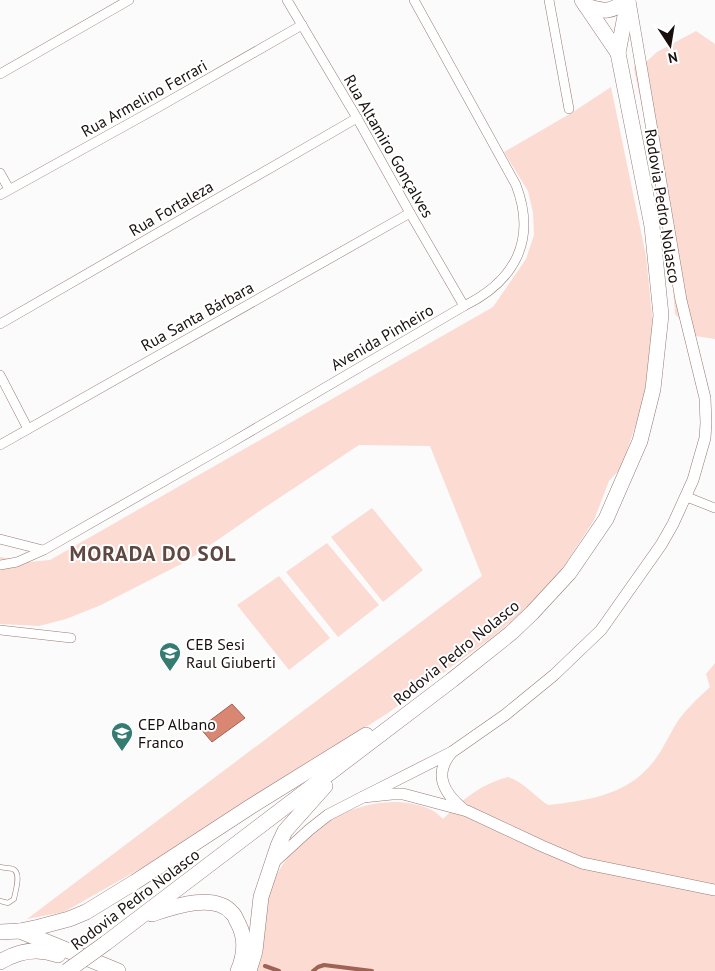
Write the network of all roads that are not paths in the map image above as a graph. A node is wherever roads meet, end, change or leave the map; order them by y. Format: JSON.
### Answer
{"nodes":[{"id":1,"x":129,"y":0,"type":"edge"},
{"id":2,"x":287,"y":0,"type":"edge"},
{"id":3,"x":414,"y":0,"type":"edge"},
{"id":4,"x":549,"y":0,"type":"edge"},
{"id":5,"x":628,"y":0,"type":"edge"},
{"id":6,"x":584,"y":3,"type":"edge"},
{"id":7,"x":302,"y":25,"type":"junction"},
{"id":8,"x":618,"y":53,"type":"junction"},
{"id":9,"x":0,"y":74,"type":"edge"},
{"id":10,"x":569,"y":109,"type":"dead end"},
{"id":11,"x":357,"y":118,"type":"junction"},
{"id":12,"x":0,"y":173,"type":"edge"},
{"id":13,"x":9,"y":190,"type":"junction"},
{"id":14,"x":0,"y":195,"type":"edge"},
{"id":15,"x":410,"y":213,"type":"junction"},
{"id":16,"x":464,"y":306,"type":"junction"},
{"id":17,"x":0,"y":324,"type":"edge"},
{"id":18,"x":0,"y":376,"type":"edge"},
{"id":19,"x":28,"y":429,"type":"junction"},
{"id":20,"x":0,"y":445,"type":"edge"},
{"id":21,"x":687,"y":496,"type":"junction"},
{"id":22,"x":715,"y":508,"type":"edge"},
{"id":23,"x":0,"y":539,"type":"edge"},
{"id":24,"x":44,"y":550,"type":"junction"},
{"id":25,"x":0,"y":565,"type":"edge"},
{"id":26,"x":0,"y":630,"type":"edge"},
{"id":27,"x":71,"y":638,"type":"dead end"},
{"id":28,"x":452,"y":680,"type":"junction"},
{"id":29,"x":452,"y":752,"type":"junction"},
{"id":30,"x":350,"y":758,"type":"junction"},
{"id":31,"x":363,"y":797,"type":"junction"},
{"id":32,"x":467,"y":811,"type":"junction"},
{"id":33,"x":271,"y":865,"type":"junction"},
{"id":34,"x":0,"y":868,"type":"edge"},
{"id":35,"x":715,"y":890,"type":"edge"},
{"id":36,"x":0,"y":902,"type":"edge"},
{"id":37,"x":139,"y":918,"type":"junction"},
{"id":38,"x":20,"y":931,"type":"junction"},
{"id":39,"x":0,"y":932,"type":"edge"},
{"id":40,"x":0,"y":962,"type":"edge"},
{"id":41,"x":67,"y":971,"type":"edge"},
{"id":42,"x":99,"y":971,"type":"edge"},
{"id":43,"x":118,"y":971,"type":"edge"},
{"id":44,"x":238,"y":971,"type":"edge"},
{"id":45,"x":249,"y":971,"type":"edge"}],
"edges":[{"from":1,"to":9,"type":"street"},
{"from":2,"to":7,"type":"street","name":"Rua Altamiro Gonçalves"},
{"from":3,"to":16,"type":"street","name":"Avenida Pinheiro"},
{"from":4,"to":10,"type":"street"},
{"from":5,"to":6,"type":"highway"},
{"from":5,"to":8,"type":"highway","name":"Rodovia Pedro Nolasco"},
{"from":5,"to":21,"type":"street"},
{"from":6,"to":8,"type":"highway","name":"Rodovia Pedro Nolasco"},
{"from":7,"to":11,"type":"street","name":"Rua Altamiro Gonçalves"},
{"from":7,"to":13,"type":"street","name":"Rua Armelino Ferrari"},
{"from":8,"to":28,"type":"highway","name":"Rodovia Pedro Nolasco"},
{"from":11,"to":15,"type":"street","name":"Rua Altamiro Gonçalves"},
{"from":11,"to":17,"type":"street","name":"Rua Fortaleza"},
{"from":12,"to":13,"type":"street"},
{"from":13,"to":14,"type":"street","name":"Rua Armelino Ferrari"},
{"from":15,"to":16,"type":"street","name":"Rua Altamiro Gonçalves"},
{"from":15,"to":19,"type":"street","name":"Rua Santa Bárbara"},
{"from":16,"to":24,"type":"street","name":"Avenida Pinheiro"},
{"from":18,"to":19,"type":"street"},
{"from":19,"to":20,"type":"street","name":"Rua Santa Bárbara"},
{"from":21,"to":22,"type":"street"},
{"from":21,"to":29,"type":"street"},
{"from":23,"to":24,"type":"street"},
{"from":24,"to":25,"type":"street","name":"Avenida Pinheiro"},
{"from":26,"to":27,"type":"street"},
{"from":28,"to":30,"type":"highway","name":"Rodovia Pedro Nolasco"},
{"from":28,"to":38,"type":"highway"},
{"from":29,"to":31,"type":"street"},
{"from":29,"to":32,"type":"street"},
{"from":30,"to":33,"type":"highway"},
{"from":30,"to":37,"type":"highway","name":"Rodovia Pedro Nolasco"},
{"from":31,"to":32,"type":"street"},
{"from":31,"to":33,"type":"street"},
{"from":32,"to":35,"type":"street"},
{"from":33,"to":45,"type":"highway"},
{"from":34,"to":36,"type":"lane"},
{"from":37,"to":41,"type":"highway","name":"Rodovia Pedro Nolasco","bridge":true},
{"from":37,"to":44,"type":"highway"},
{"from":38,"to":39,"type":"highway"},
{"from":38,"to":43,"type":"highway"},
{"from":40,"to":42,"type":"highway"}]}
